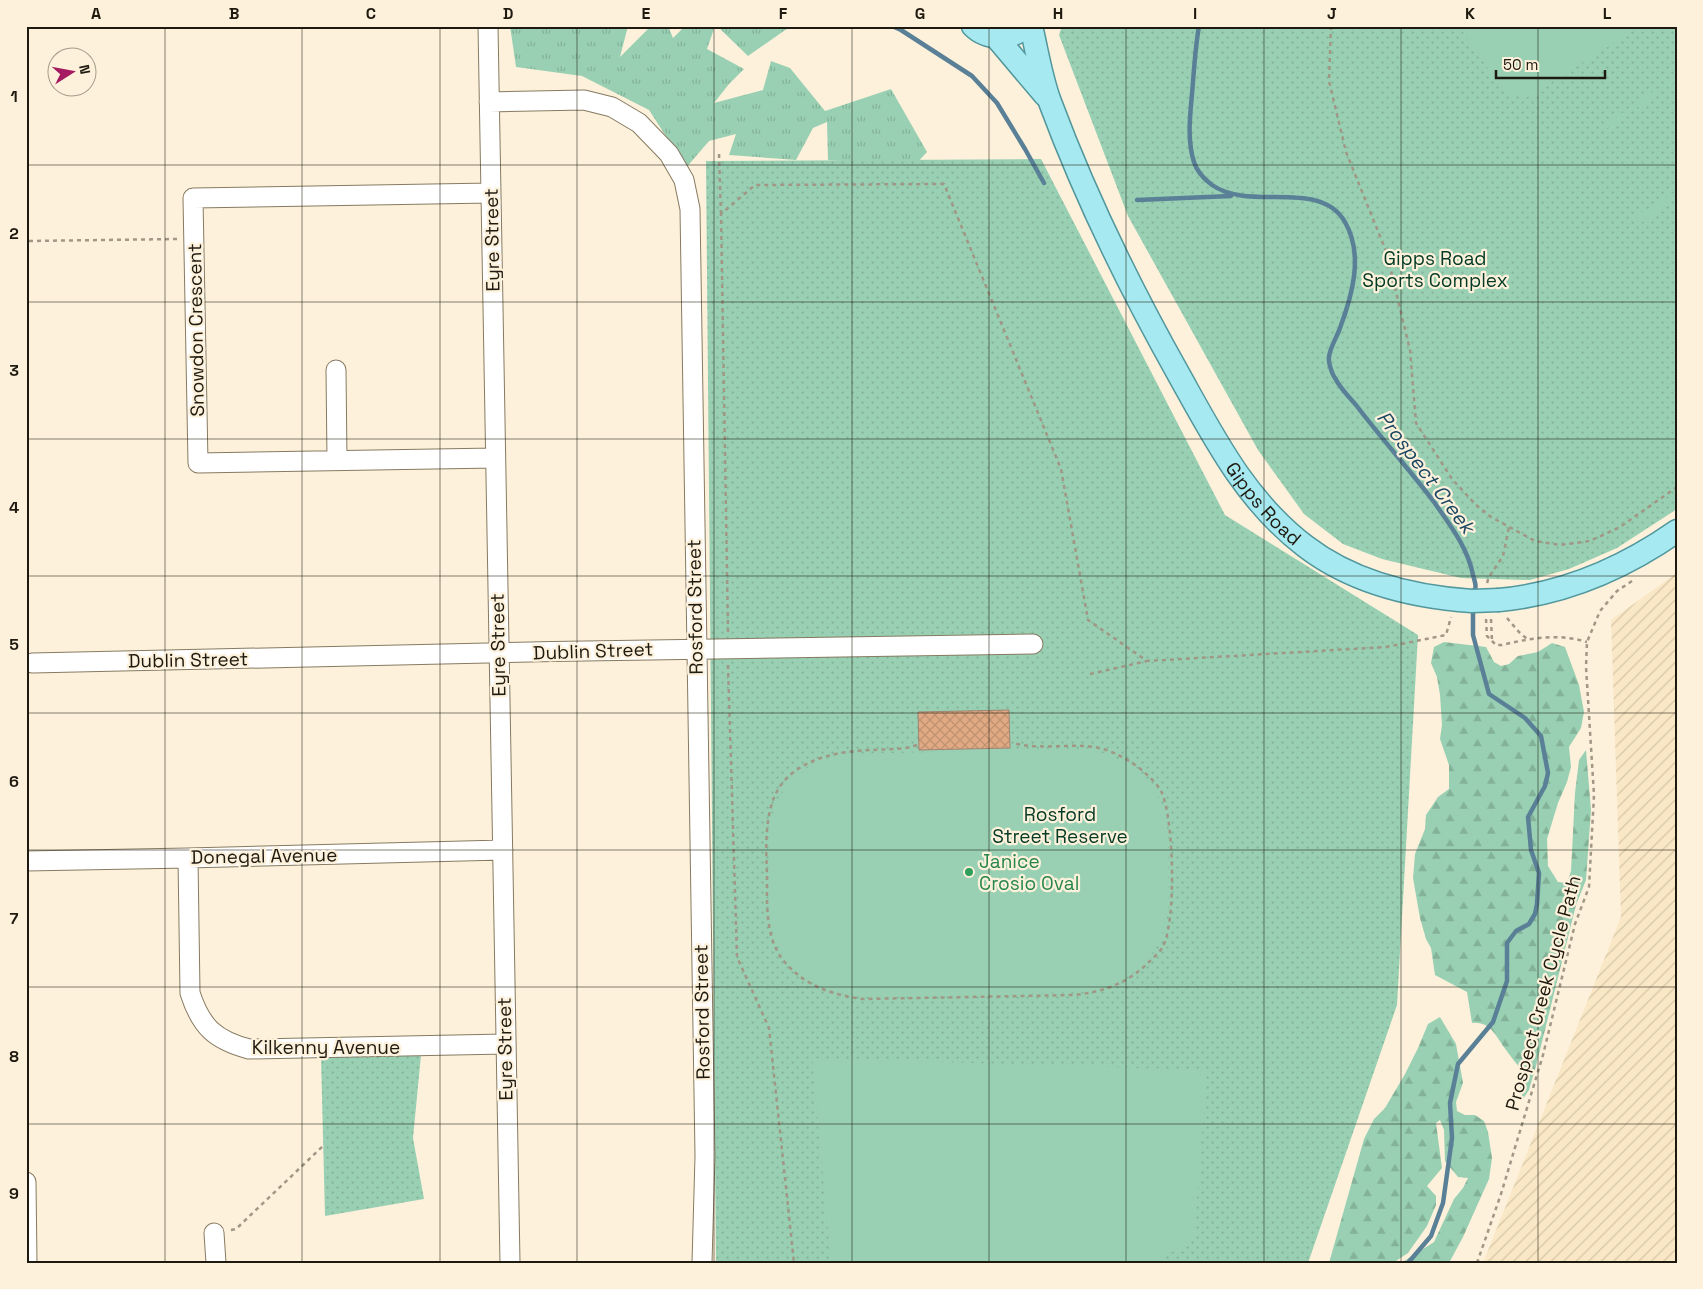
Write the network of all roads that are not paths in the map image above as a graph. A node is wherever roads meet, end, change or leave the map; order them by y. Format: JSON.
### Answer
{"nodes":[{"id":1,"x":488,"y":26,"type":"edge"},
{"id":2,"x":973,"y":26,"type":"edge"},
{"id":3,"x":1026,"y":26,"type":"edge"},
{"id":4,"x":1031,"y":26,"type":"edge"},
{"id":5,"x":996,"y":37,"type":"junction"},
{"id":6,"x":1049,"y":100,"type":"junction"},
{"id":7,"x":489,"y":102,"type":"junction"},
{"id":8,"x":492,"y":193,"type":"junction"},
{"id":9,"x":336,"y":370,"type":"dead end"},
{"id":10,"x":495,"y":458,"type":"junction"},
{"id":11,"x":337,"y":460,"type":"junction"},
{"id":12,"x":1677,"y":531,"type":"edge"},
{"id":13,"x":1033,"y":644,"type":"dead end"},
{"id":14,"x":696,"y":648,"type":"junction"},
{"id":15,"x":498,"y":654,"type":"junction"},
{"id":16,"x":28,"y":663,"type":"edge"},
{"id":17,"x":502,"y":850,"type":"junction"},
{"id":18,"x":188,"y":858,"type":"junction"},
{"id":19,"x":26,"y":860,"type":"edge"},
{"id":20,"x":505,"y":1044,"type":"junction"},
{"id":21,"x":26,"y":1182,"type":"edge"},
{"id":22,"x":214,"y":1233,"type":"road end"},
{"id":23,"x":27,"y":1263,"type":"edge"},
{"id":24,"x":216,"y":1263,"type":"edge"},
{"id":25,"x":510,"y":1263,"type":"edge"},
{"id":26,"x":702,"y":1263,"type":"edge"}],
"edges":[{"from":1,"to":7,"type":"street","name":"Eyre Street"},
{"from":2,"to":5,"type":"main road"},
{"from":3,"to":5,"type":"main road"},
{"from":4,"to":6,"type":"main road","name":"Gipps Road"},
{"from":5,"to":6,"type":"main road","name":"Gipps Road"},
{"from":6,"to":12,"type":"main road","name":"Gipps Road","bridge":true},
{"from":7,"to":8,"type":"street","name":"Eyre Street"},
{"from":7,"to":14,"type":"street","name":"Rosford Street"},
{"from":8,"to":10,"type":"street","name":"Eyre Street"},
{"from":8,"to":11,"type":"street","name":"Snowdon Crescent"},
{"from":9,"to":11,"type":"street"},
{"from":10,"to":11,"type":"street","name":"Snowdon Crescent"},
{"from":10,"to":15,"type":"street","name":"Eyre Street"},
{"from":13,"to":14,"type":"street","name":"Dublin Street"},
{"from":14,"to":15,"type":"street","name":"Dublin Street"},
{"from":14,"to":26,"type":"street","name":"Rosford Street"},
{"from":15,"to":16,"type":"street","name":"Dublin Street"},
{"from":15,"to":17,"type":"street","name":"Eyre Street"},
{"from":17,"to":18,"type":"street","name":"Donegal Avenue"},
{"from":17,"to":20,"type":"street","name":"Eyre Street"},
{"from":18,"to":19,"type":"street","name":"Donegal Avenue"},
{"from":18,"to":20,"type":"street","name":"Kilkenny Avenue"},
{"from":20,"to":25,"type":"street","name":"Eyre Street"},
{"from":21,"to":23,"type":"street"},
{"from":22,"to":24,"type":"street"}]}
